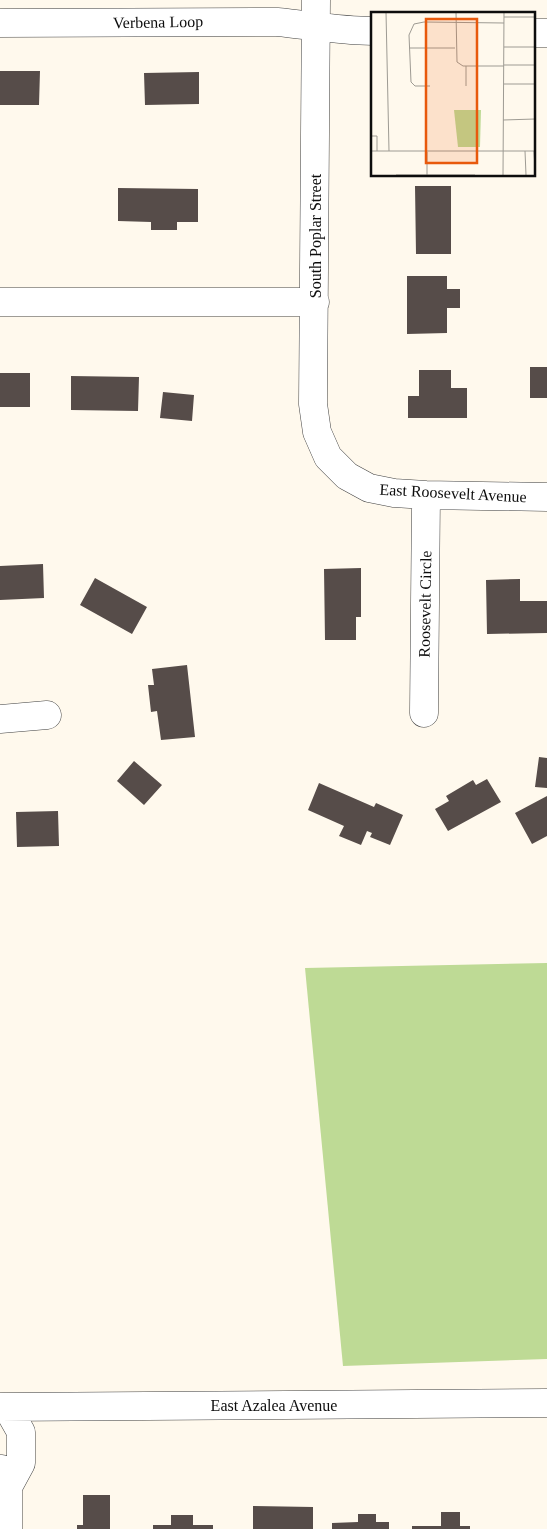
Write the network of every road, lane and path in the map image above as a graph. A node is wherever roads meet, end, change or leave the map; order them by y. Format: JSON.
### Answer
{"nodes":[{"id":1,"x":316,"y":13,"type":"edge"},
{"id":2,"x":0,"y":23,"type":"edge"},
{"id":3,"x":371,"y":31,"type":"edge"},
{"id":4,"x":534,"y":33,"type":"edge"},
{"id":5,"x":547,"y":33,"type":"edge"},
{"id":6,"x":0,"y":302,"type":"edge"},
{"id":7,"x":315,"y":302,"type":"junction"},
{"id":8,"x":337,"y":466,"type":"joint"},
{"id":9,"x":426,"y":494,"type":"junction"},
{"id":10,"x":547,"y":496,"type":"edge"},
{"id":11,"x":424,"y":713,"type":"dead end"},
{"id":12,"x":47,"y":715,"type":"dead end"},
{"id":13,"x":0,"y":719,"type":"edge"},
{"id":14,"x":547,"y":1403,"type":"edge"},
{"id":15,"x":2,"y":1414,"type":"edge"},
{"id":16,"x":4,"y":1476,"type":"edge"},
{"id":17,"x":8,"y":1529,"type":"edge"}],
"edges":[{"from":1,"to":2,"type":"street","name":"Verbena Loop"},
{"from":1,"to":3,"type":"street","name":"Verbena Loop"},
{"from":1,"to":7,"type":"street","name":"South Poplar Street"},
{"from":4,"to":5,"type":"street"},
{"from":6,"to":7,"type":"street"},
{"from":7,"to":8,"type":"street","name":"South Poplar Street"},
{"from":8,"to":9,"type":"street","name":"East Roosevelt Avenue"},
{"from":9,"to":10,"type":"street","name":"East Roosevelt Avenue"},
{"from":9,"to":11,"type":"street","name":"Roosevelt Circle"},
{"from":12,"to":13,"type":"street"},
{"from":14,"to":15,"type":"street","name":"East Azalea Avenue"},
{"from":15,"to":16,"type":"street"},
{"from":16,"to":17,"type":"street"}]}
